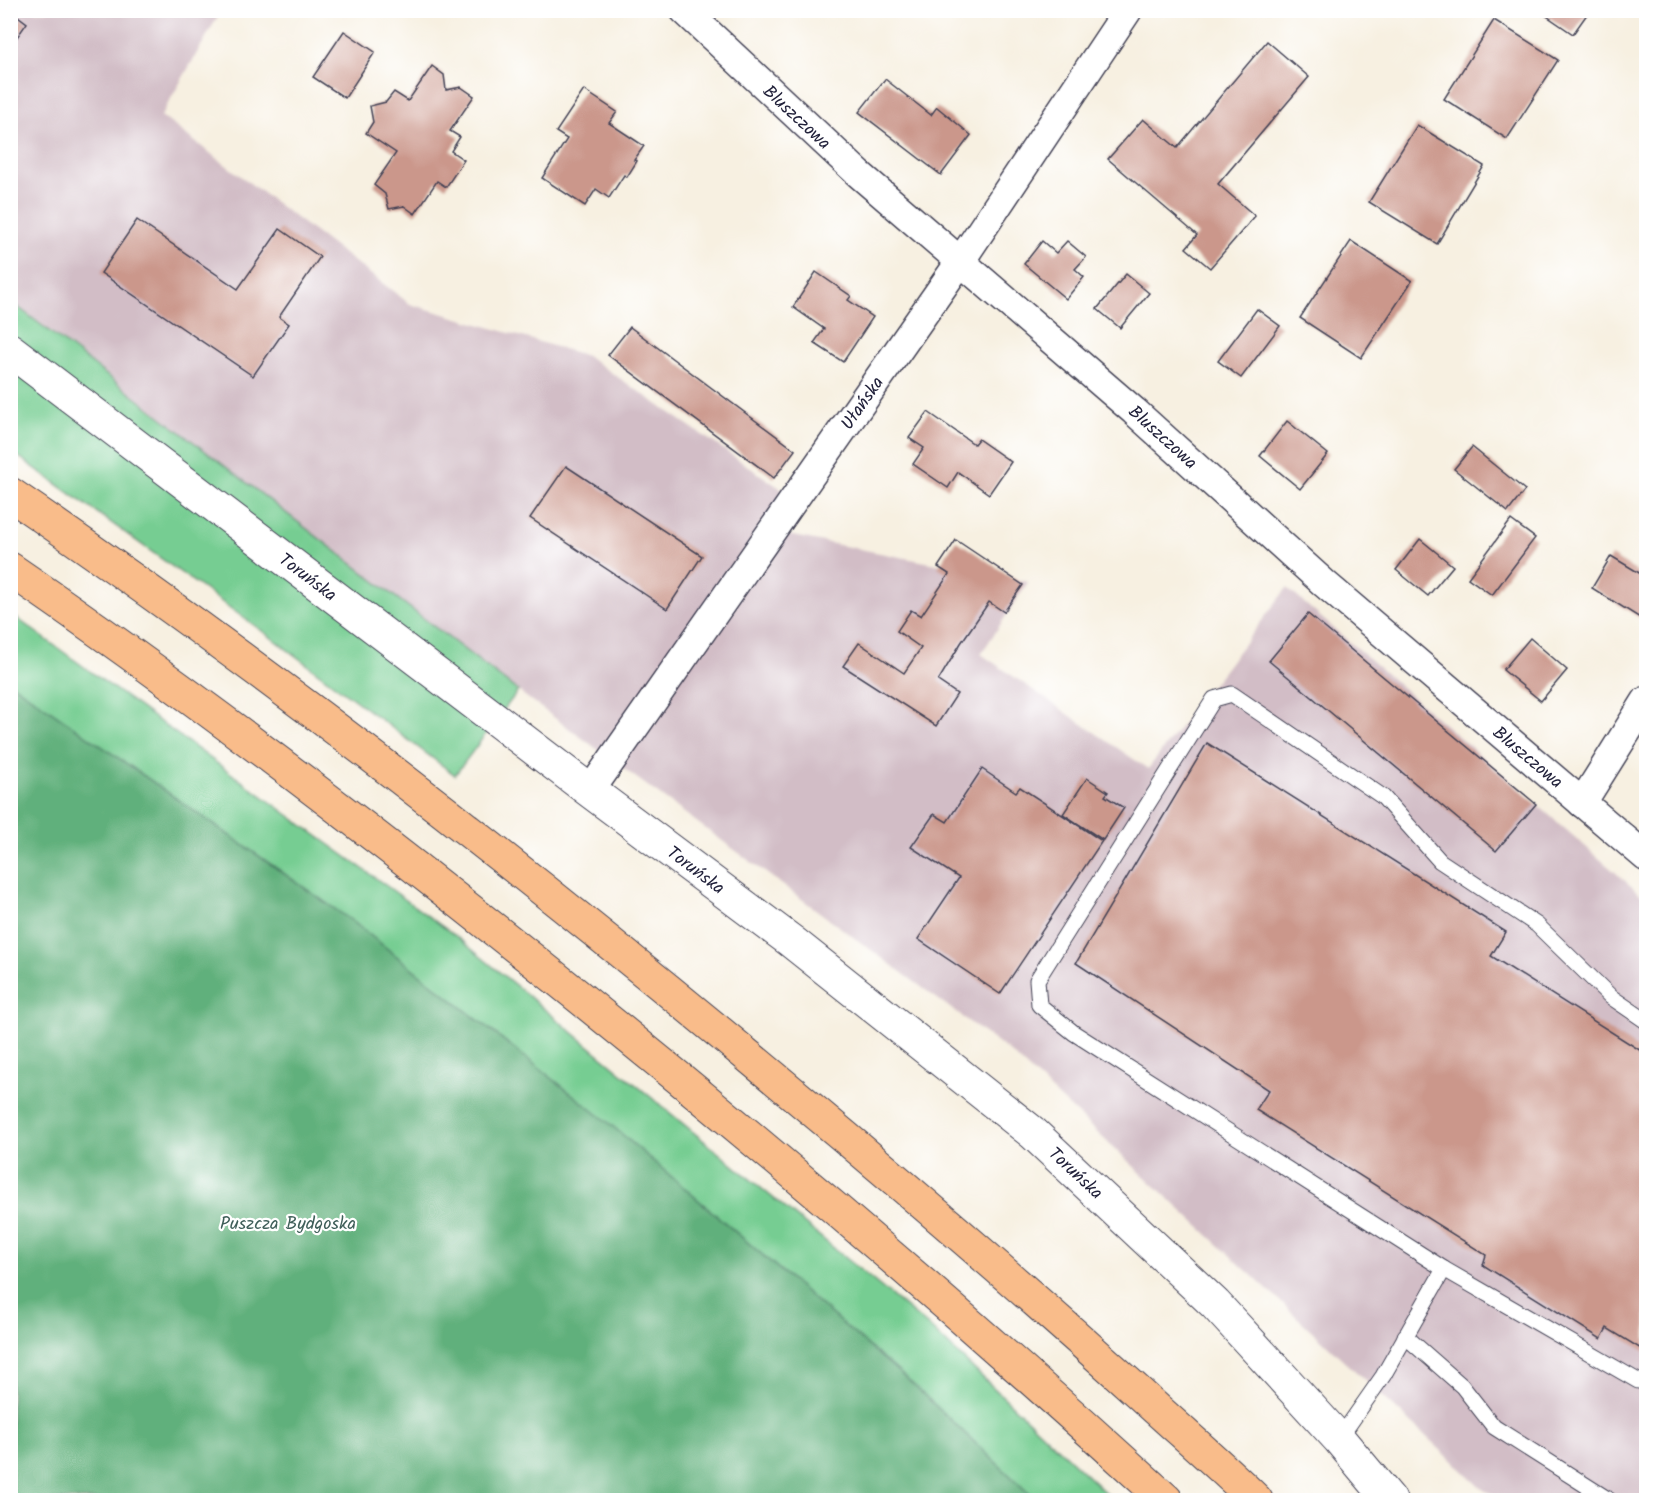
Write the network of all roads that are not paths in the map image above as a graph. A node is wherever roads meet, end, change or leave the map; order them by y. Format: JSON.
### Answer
{"nodes":[{"id":1,"x":684,"y":10,"type":"edge"},
{"id":2,"x":1128,"y":10,"type":"edge"},
{"id":3,"x":960,"y":262,"type":"junction"},
{"id":4,"x":10,"y":350,"type":"edge"},
{"id":5,"x":10,"y":494,"type":"edge"},
{"id":6,"x":10,"y":569,"type":"edge"},
{"id":7,"x":1647,"y":701,"type":"edge"},
{"id":8,"x":590,"y":791,"type":"junction"},
{"id":9,"x":1582,"y":803,"type":"junction"},
{"id":10,"x":1647,"y":857,"type":"edge"},
{"id":11,"x":1647,"y":1021,"type":"edge"},
{"id":12,"x":1444,"y":1269,"type":"junction"},
{"id":13,"x":1405,"y":1336,"type":"junction"},
{"id":14,"x":1638,"y":1381,"type":"dead end"},
{"id":15,"x":1339,"y":1439,"type":"junction"},
{"id":16,"x":1166,"y":1500,"type":"edge"},
{"id":17,"x":1256,"y":1500,"type":"edge"},
{"id":18,"x":1390,"y":1500,"type":"edge"},
{"id":19,"x":1609,"y":1500,"type":"edge"}],
"edges":[{"from":1,"to":3,"type":"street","name":"Bluszczowa"},
{"from":2,"to":3,"type":"street","name":"Ułańska"},
{"from":3,"to":8,"type":"street","name":"Ułańska"},
{"from":3,"to":9,"type":"street","name":"Bluszczowa"},
{"from":4,"to":8,"type":"street","name":"Toruńska"},
{"from":5,"to":17,"type":"highway"},
{"from":6,"to":16,"type":"highway"},
{"from":7,"to":9,"type":"street"},
{"from":8,"to":15,"type":"street","name":"Toruńska"},
{"from":9,"to":10,"type":"street","name":"Bluszczowa"},
{"from":11,"to":12,"type":"lane"},
{"from":12,"to":13,"type":"lane"},
{"from":12,"to":14,"type":"lane"},
{"from":13,"to":15,"type":"lane"},
{"from":13,"to":19,"type":"lane"},
{"from":15,"to":18,"type":"street","name":"Toruńska"}]}
